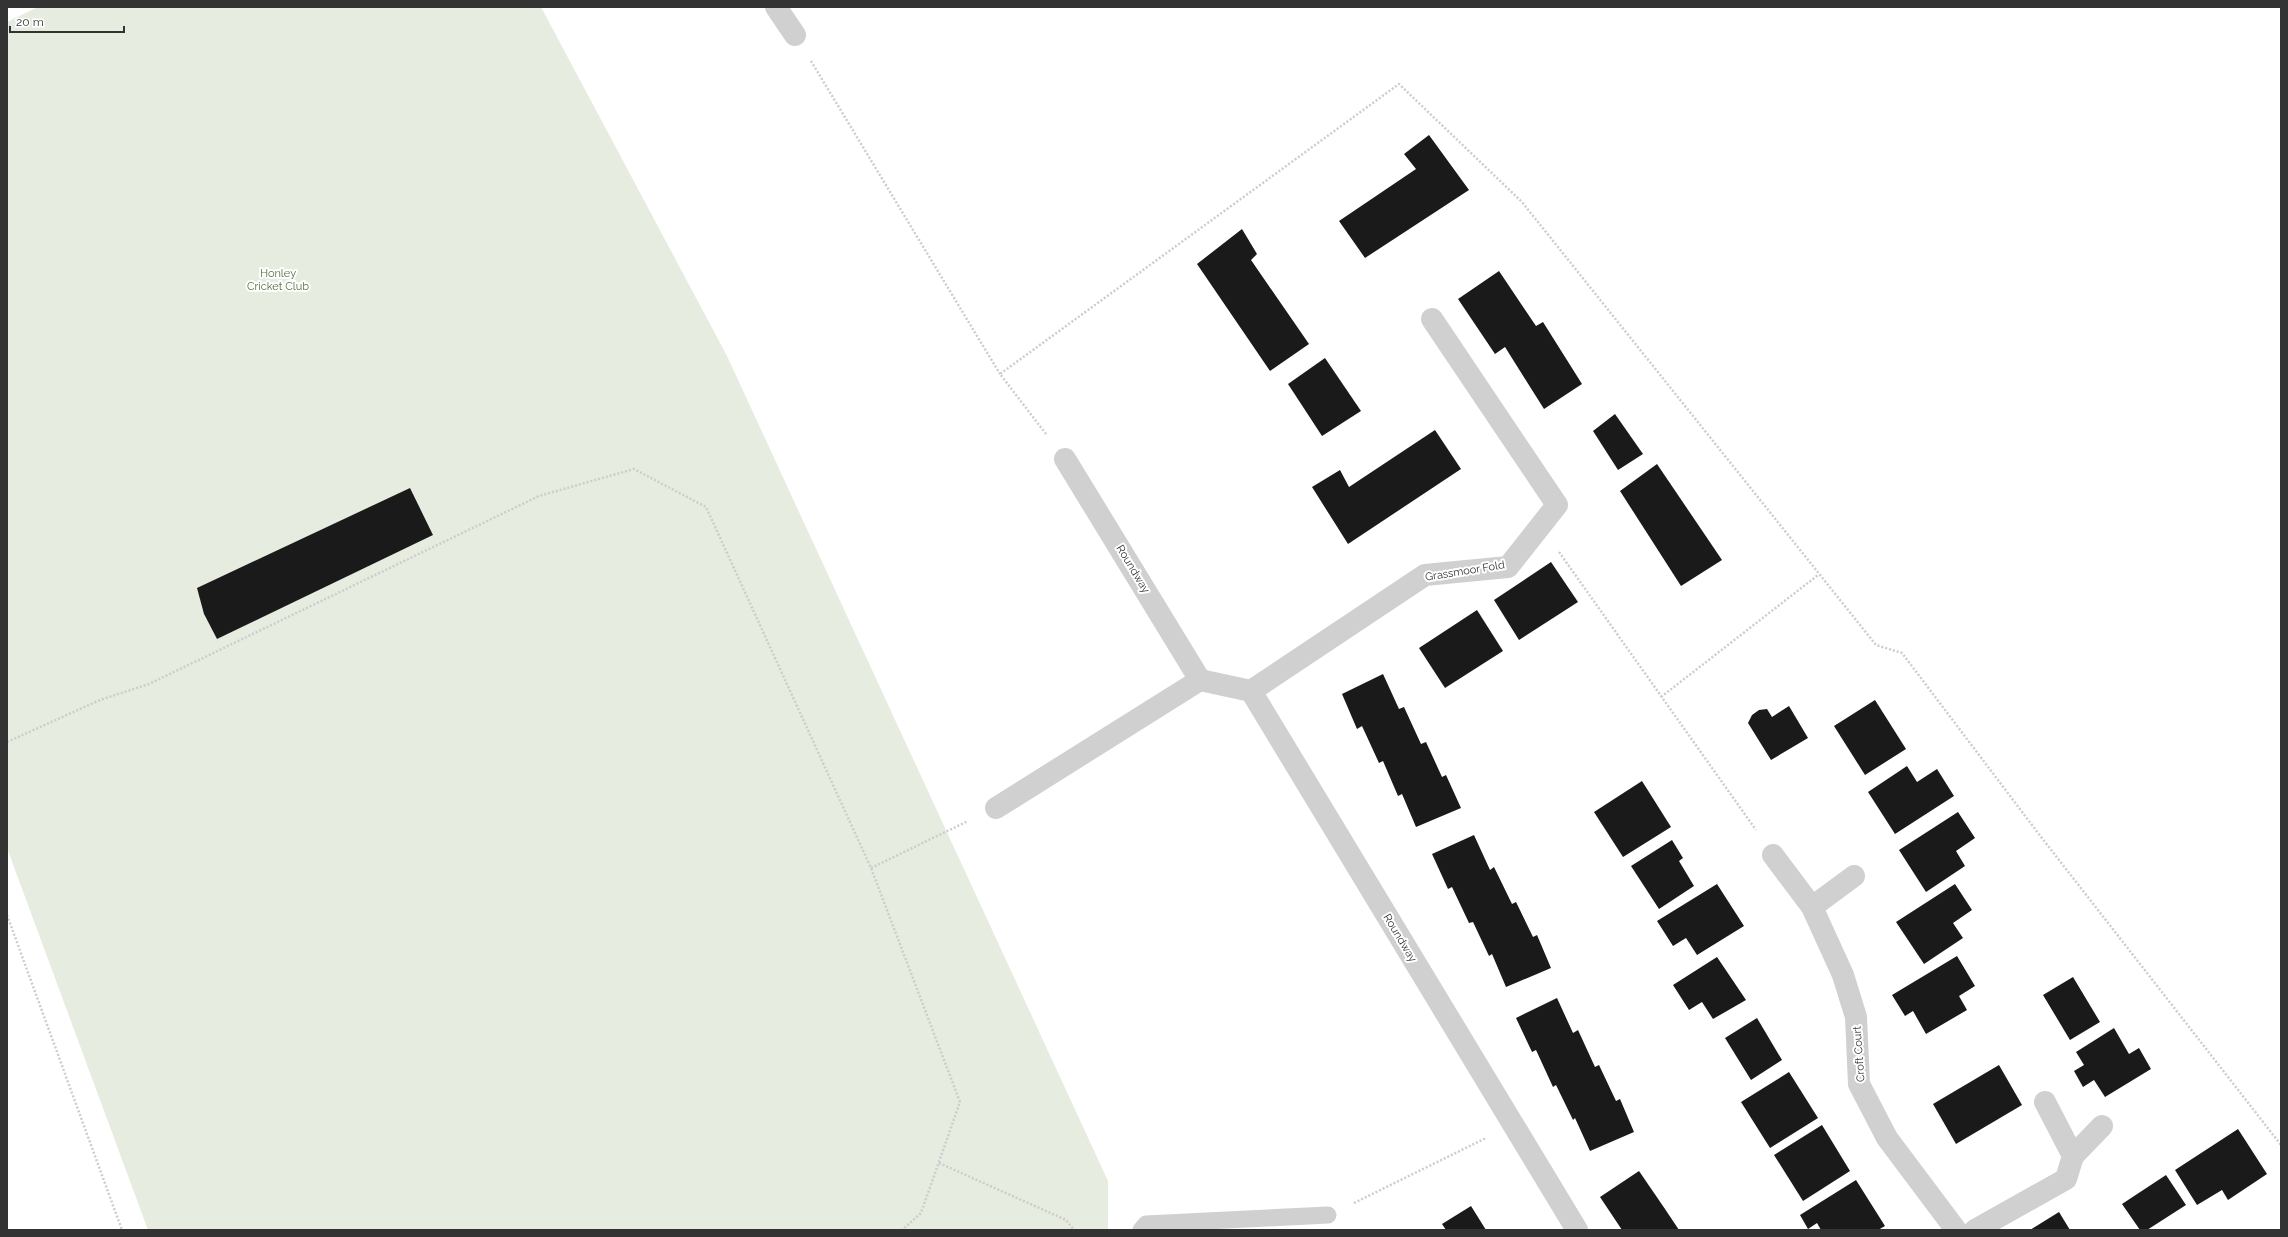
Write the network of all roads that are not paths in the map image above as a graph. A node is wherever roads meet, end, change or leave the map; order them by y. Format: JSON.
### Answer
{"nodes":[{"id":1,"x":776,"y":7,"type":"edge"},
{"id":2,"x":795,"y":35,"type":"road end"},
{"id":3,"x":1432,"y":319,"type":"dead end"},
{"id":4,"x":1065,"y":459,"type":"road end"},
{"id":5,"x":1200,"y":680,"type":"junction"},
{"id":6,"x":1251,"y":691,"type":"junction"},
{"id":7,"x":996,"y":808,"type":"road end"},
{"id":8,"x":1773,"y":855,"type":"road end"},
{"id":9,"x":1854,"y":876,"type":"dead end"},
{"id":10,"x":1812,"y":906,"type":"junction"},
{"id":11,"x":2045,"y":1102,"type":"dead end"},
{"id":12,"x":2102,"y":1126,"type":"dead end"},
{"id":13,"x":2073,"y":1156,"type":"junction"},
{"id":14,"x":1328,"y":1215,"type":"road end"},
{"id":15,"x":1141,"y":1230,"type":"edge"},
{"id":16,"x":1577,"y":1230,"type":"edge"},
{"id":17,"x":1956,"y":1230,"type":"edge"},
{"id":18,"x":1975,"y":1230,"type":"edge"}],
"edges":[{"from":1,"to":2,"type":"street"},
{"from":3,"to":6,"type":"street","name":"Grassmoor Fold"},
{"from":4,"to":5,"type":"street","name":"Roundway"},
{"from":5,"to":6,"type":"street"},
{"from":5,"to":7,"type":"street"},
{"from":6,"to":16,"type":"street","name":"Roundway"},
{"from":8,"to":10,"type":"street","name":"Croft Court"},
{"from":9,"to":10,"type":"street"},
{"from":10,"to":17,"type":"street","name":"Croft Court"},
{"from":11,"to":13,"type":"street"},
{"from":12,"to":13,"type":"street"},
{"from":13,"to":18,"type":"street"},
{"from":14,"to":15,"type":"lane"}]}
